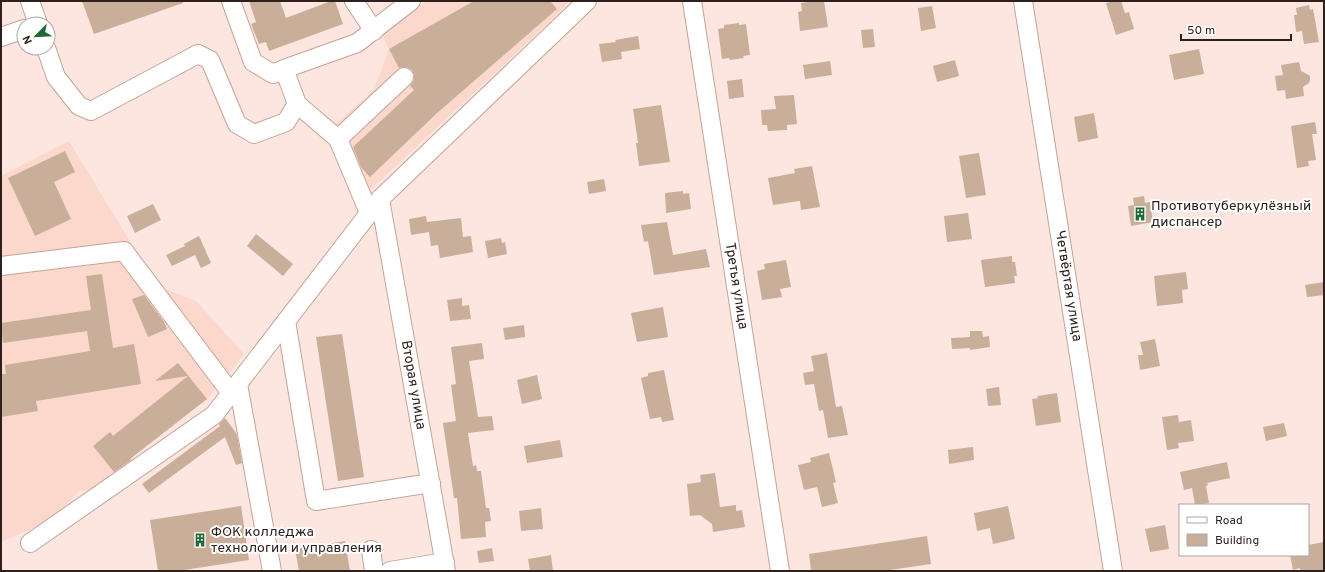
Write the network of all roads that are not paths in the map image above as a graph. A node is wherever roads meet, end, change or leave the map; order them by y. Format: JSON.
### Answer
{"nodes":[{"id":1,"x":30,"y":1,"type":"edge"},
{"id":2,"x":231,"y":1,"type":"edge"},
{"id":3,"x":354,"y":1,"type":"edge"},
{"id":4,"x":412,"y":1,"type":"edge"},
{"id":5,"x":586,"y":1,"type":"edge"},
{"id":6,"x":692,"y":1,"type":"edge"},
{"id":7,"x":1023,"y":1,"type":"edge"},
{"id":8,"x":35,"y":16,"type":"edge"},
{"id":9,"x":374,"y":31,"type":"junction"},
{"id":10,"x":16,"y":32,"type":"edge"},
{"id":11,"x":1,"y":37,"type":"edge"},
{"id":12,"x":49,"y":56,"type":"edge"},
{"id":13,"x":284,"y":70,"type":"junction"},
{"id":14,"x":404,"y":77,"type":"dead end"},
{"id":15,"x":297,"y":104,"type":"junction"},
{"id":16,"x":338,"y":139,"type":"junction"},
{"id":17,"x":375,"y":206,"type":"junction"},
{"id":18,"x":1,"y":266,"type":"edge"},
{"id":19,"x":286,"y":321,"type":"junction"},
{"id":20,"x":234,"y":389,"type":"junction"},
{"id":21,"x":431,"y":483,"type":"junction"},
{"id":22,"x":30,"y":543,"type":"dead end"},
{"id":23,"x":371,"y":550,"type":"dead end"},
{"id":24,"x":445,"y":566,"type":"edge"},
{"id":25,"x":272,"y":571,"type":"edge"},
{"id":26,"x":374,"y":571,"type":"edge"},
{"id":27,"x":390,"y":571,"type":"edge"},
{"id":28,"x":780,"y":571,"type":"edge"},
{"id":29,"x":1113,"y":571,"type":"edge"}],
"edges":[{"from":1,"to":8,"type":"street"},
{"from":2,"to":13,"type":"street"},
{"from":3,"to":9,"type":"street"},
{"from":4,"to":9,"type":"street"},
{"from":5,"to":17,"type":"street"},
{"from":6,"to":28,"type":"street","name":"Третья улица"},
{"from":7,"to":29,"type":"street","name":"Четвёртая улица"},
{"from":9,"to":13,"type":"street"},
{"from":10,"to":11,"type":"street"},
{"from":12,"to":15,"type":"street"},
{"from":13,"to":15,"type":"street"},
{"from":14,"to":16,"type":"street"},
{"from":15,"to":16,"type":"street"},
{"from":16,"to":17,"type":"street","name":"Вторая улица"},
{"from":17,"to":19,"type":"street"},
{"from":17,"to":21,"type":"street","name":"Вторая улица"},
{"from":18,"to":20,"type":"street"},
{"from":19,"to":20,"type":"street"},
{"from":19,"to":21,"type":"street"},
{"from":20,"to":22,"type":"street"},
{"from":20,"to":25,"type":"street"},
{"from":21,"to":24,"type":"street","name":"Вторая улица"},
{"from":23,"to":26,"type":"street"},
{"from":24,"to":27,"type":"street"}]}
